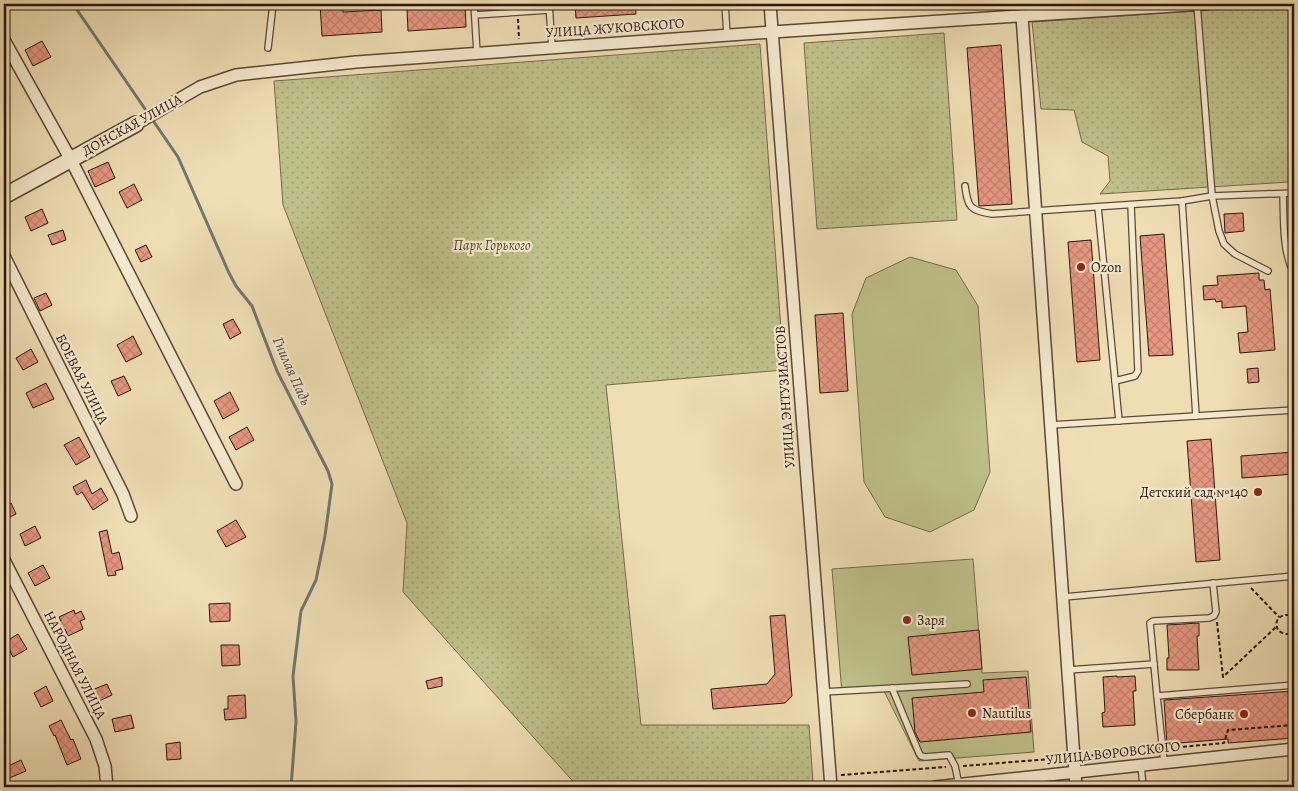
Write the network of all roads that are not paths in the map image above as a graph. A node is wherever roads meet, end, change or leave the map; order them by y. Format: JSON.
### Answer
{"nodes":[{"id":1,"x":273,"y":4,"type":"edge"},
{"id":2,"x":474,"y":4,"type":"edge"},
{"id":3,"x":725,"y":4,"type":"edge"},
{"id":4,"x":770,"y":4,"type":"edge"},
{"id":5,"x":1197,"y":4,"type":"edge"},
{"id":6,"x":1206,"y":4,"type":"edge"},
{"id":7,"x":549,"y":7,"type":"edge"},
{"id":8,"x":1038,"y":9,"type":"edge"},
{"id":9,"x":475,"y":15,"type":"junction"},
{"id":10,"x":1022,"y":16,"type":"junction"},
{"id":11,"x":772,"y":32,"type":"junction"},
{"id":12,"x":727,"y":35,"type":"junction"},
{"id":13,"x":4,"y":40,"type":"edge"},
{"id":14,"x":268,"y":48,"type":"dead end"},
{"id":15,"x":552,"y":48,"type":"junction"},
{"id":16,"x":477,"y":53,"type":"junction"},
{"id":17,"x":266,"y":72,"type":"joint"},
{"id":18,"x":136,"y":124,"type":"joint"},
{"id":19,"x":71,"y":160,"type":"junction"},
{"id":20,"x":964,"y":186,"type":"dead end"},
{"id":21,"x":1282,"y":194,"type":"junction"},
{"id":22,"x":1294,"y":194,"type":"edge"},
{"id":23,"x":4,"y":196,"type":"edge"},
{"id":24,"x":1212,"y":196,"type":"junction"},
{"id":25,"x":1182,"y":201,"type":"junction"},
{"id":26,"x":1131,"y":205,"type":"junction"},
{"id":27,"x":1098,"y":207,"type":"junction"},
{"id":28,"x":1036,"y":211,"type":"junction"},
{"id":29,"x":4,"y":256,"type":"edge"},
{"id":30,"x":1268,"y":271,"type":"dead end"},
{"id":31,"x":1294,"y":274,"type":"edge"},
{"id":32,"x":1115,"y":381,"type":"junction"},
{"id":33,"x":1294,"y":410,"type":"edge"},
{"id":34,"x":1196,"y":416,"type":"junction"},
{"id":35,"x":1119,"y":421,"type":"junction"},
{"id":36,"x":1050,"y":425,"type":"junction"},
{"id":37,"x":236,"y":484,"type":"dead end"},
{"id":38,"x":131,"y":516,"type":"dead end"},
{"id":39,"x":4,"y":560,"type":"edge"},
{"id":40,"x":1294,"y":576,"type":"edge"},
{"id":41,"x":1213,"y":583,"type":"junction"},
{"id":42,"x":1064,"y":597,"type":"junction"},
{"id":43,"x":1154,"y":664,"type":"junction"},
{"id":44,"x":1068,"y":670,"type":"junction"},
{"id":45,"x":967,"y":684,"type":"dead end"},
{"id":46,"x":1294,"y":685,"type":"edge"},
{"id":47,"x":892,"y":688,"type":"junction"},
{"id":48,"x":823,"y":692,"type":"junction"},
{"id":49,"x":1157,"y":696,"type":"junction"},
{"id":50,"x":1294,"y":749,"type":"edge"},
{"id":51,"x":1164,"y":762,"type":"junction"},
{"id":52,"x":1141,"y":765,"type":"junction"},
{"id":53,"x":1075,"y":773,"type":"junction"},
{"id":54,"x":959,"y":785,"type":"junction"},
{"id":55,"x":108,"y":787,"type":"edge"},
{"id":56,"x":831,"y":787,"type":"edge"},
{"id":57,"x":935,"y":787,"type":"edge"},
{"id":58,"x":1076,"y":787,"type":"edge"},
{"id":59,"x":1143,"y":787,"type":"edge"}],
"edges":[{"from":1,"to":14,"type":"lane"},
{"from":2,"to":9,"type":"lane"},
{"from":3,"to":12,"type":"lane"},
{"from":4,"to":11,"type":"street","name":"УЛИЦА ЭНТУЗИАСТОВ"},
{"from":5,"to":6,"type":"street","name":"УЛИЦА ЖУКОВСКОГО"},
{"from":5,"to":8,"type":"street","name":"УЛИЦА ЖУКОВСКОГО"},
{"from":5,"to":24,"type":"lane"},
{"from":7,"to":9,"type":"lane"},
{"from":7,"to":15,"type":"lane"},
{"from":8,"to":10,"type":"street","name":"УЛИЦА ЖУКОВСКОГО"},
{"from":9,"to":16,"type":"lane"},
{"from":10,"to":11,"type":"street","name":"УЛИЦА ЖУКОВСКОГО"},
{"from":10,"to":28,"type":"street"},
{"from":11,"to":12,"type":"street","name":"УЛИЦА ЖУКОВСКОГО"},
{"from":11,"to":48,"type":"street","name":"УЛИЦА ЭНТУЗИАСТОВ"},
{"from":12,"to":15,"type":"street","name":"УЛИЦА ЖУКОВСКОГО"},
{"from":13,"to":19,"type":"street"},
{"from":15,"to":16,"type":"street","name":"УЛИЦА ЖУКОВСКОГО"},
{"from":16,"to":17,"type":"street","name":"УЛИЦА ЖУКОВСКОГО"},
{"from":17,"to":18,"type":"street","name":"ДОНСКАЯ УЛИЦА"},
{"from":18,"to":19,"type":"street","name":"ДОНСКАЯ УЛИЦА"},
{"from":19,"to":23,"type":"street","name":"ДОНСКАЯ УЛИЦА"},
{"from":19,"to":37,"type":"street"},
{"from":20,"to":28,"type":"lane"},
{"from":21,"to":22,"type":"lane"},
{"from":21,"to":24,"type":"lane"},
{"from":21,"to":31,"type":"lane"},
{"from":24,"to":25,"type":"lane"},
{"from":24,"to":30,"type":"lane"},
{"from":25,"to":26,"type":"lane"},
{"from":25,"to":34,"type":"lane"},
{"from":26,"to":27,"type":"lane"},
{"from":26,"to":32,"type":"lane"},
{"from":27,"to":28,"type":"lane"},
{"from":27,"to":32,"type":"lane"},
{"from":28,"to":36,"type":"street"},
{"from":29,"to":38,"type":"street","name":"БОЕВАЯ УЛИЦА"},
{"from":32,"to":35,"type":"lane"},
{"from":33,"to":34,"type":"lane"},
{"from":34,"to":35,"type":"lane"},
{"from":35,"to":36,"type":"lane"},
{"from":36,"to":42,"type":"street"},
{"from":39,"to":55,"type":"street","name":"НАРОДНАЯ УЛИЦА"},
{"from":40,"to":41,"type":"lane"},
{"from":41,"to":42,"type":"lane"},
{"from":41,"to":43,"type":"lane"},
{"from":42,"to":44,"type":"street"},
{"from":43,"to":44,"type":"lane"},
{"from":43,"to":49,"type":"lane"},
{"from":44,"to":53,"type":"street"},
{"from":45,"to":47,"type":"lane"},
{"from":46,"to":49,"type":"lane"},
{"from":47,"to":48,"type":"lane"},
{"from":47,"to":54,"type":"lane"},
{"from":48,"to":56,"type":"street","name":"УЛИЦА ЭНТУЗИАСТОВ"},
{"from":49,"to":51,"type":"lane"},
{"from":50,"to":51,"type":"street","name":"УЛИЦА ВОРОВСКОГО"},
{"from":51,"to":52,"type":"street","name":"УЛИЦА ВОРОВСКОГО"},
{"from":52,"to":53,"type":"street","name":"УЛИЦА ВОРОВСКОГО"},
{"from":52,"to":59,"type":"lane"},
{"from":53,"to":54,"type":"street","name":"УЛИЦА ВОРОВСКОГО"},
{"from":53,"to":58,"type":"street"},
{"from":54,"to":57,"type":"street","name":"УЛИЦА ВОРОВСКОГО"}]}
